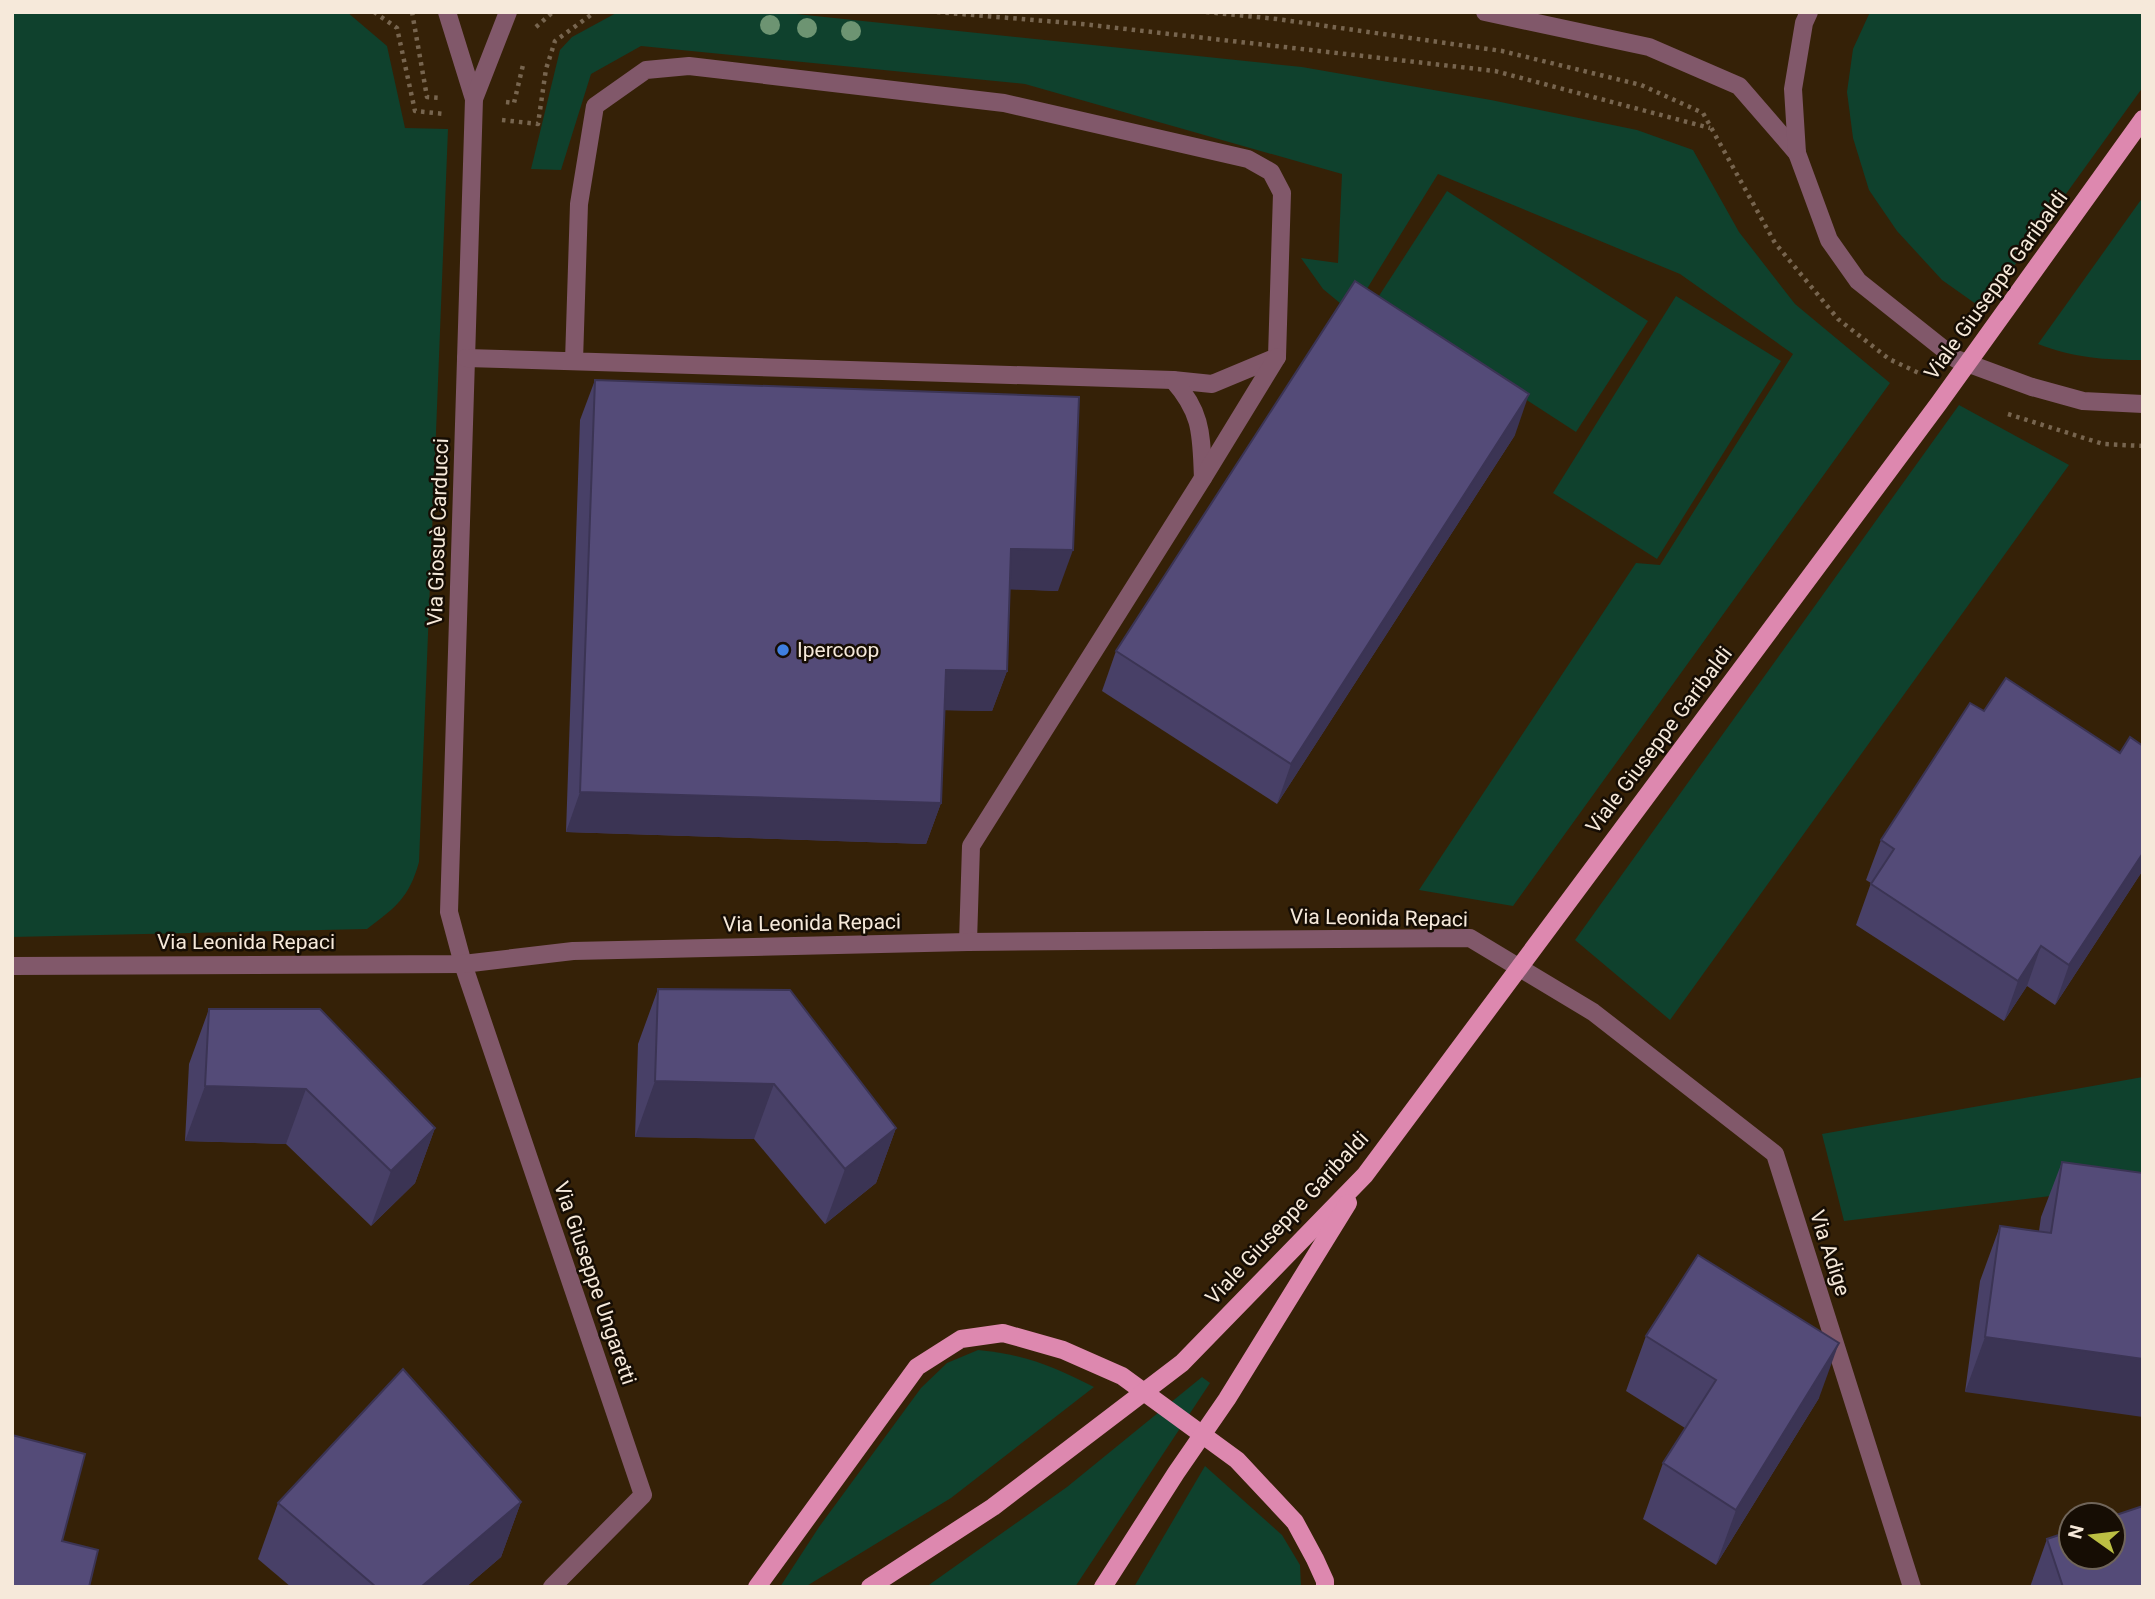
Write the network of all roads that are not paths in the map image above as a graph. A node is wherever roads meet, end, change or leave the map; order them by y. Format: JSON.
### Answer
{"nodes":[{"id":1,"x":447,"y":12,"type":"edge"},
{"id":2,"x":508,"y":12,"type":"edge"},
{"id":3,"x":1485,"y":12,"type":"edge"},
{"id":4,"x":1809,"y":12,"type":"edge"},
{"id":5,"x":474,"y":99,"type":"junction"},
{"id":6,"x":2143,"y":119,"type":"edge"},
{"id":7,"x":1797,"y":153,"type":"junction"},
{"id":8,"x":1277,"y":357,"type":"junction"},
{"id":9,"x":466,"y":358,"type":"junction"},
{"id":10,"x":574,"y":360,"type":"junction"},
{"id":11,"x":1173,"y":380,"type":"junction"},
{"id":12,"x":2140,"y":405,"type":"edge"},
{"id":13,"x":1203,"y":478,"type":"junction"},
{"id":14,"x":968,"y":942,"type":"junction"},
{"id":15,"x":463,"y":964,"type":"junction"},
{"id":16,"x":12,"y":966,"type":"edge"},
{"id":17,"x":1593,"y":1012,"type":"joint"},
{"id":18,"x":1365,"y":1175,"type":"junction"},
{"id":19,"x":552,"y":1587,"type":"edge"},
{"id":20,"x":757,"y":1587,"type":"edge"},
{"id":21,"x":870,"y":1587,"type":"edge"},
{"id":22,"x":1104,"y":1587,"type":"edge"},
{"id":23,"x":1325,"y":1587,"type":"edge"},
{"id":24,"x":1912,"y":1587,"type":"edge"}],
"edges":[{"from":1,"to":5,"type":"street","name":"Via Giosuè Carducci"},
{"from":2,"to":5,"type":"street","name":"Via Giosuè Carducci"},
{"from":3,"to":7,"type":"street"},
{"from":4,"to":7,"type":"street"},
{"from":5,"to":9,"type":"street","name":"Via Giosuè Carducci"},
{"from":6,"to":18,"type":"main road","name":"Viale Giuseppe Garibaldi"},
{"from":7,"to":12,"type":"street"},
{"from":8,"to":10,"type":"street"},
{"from":8,"to":11,"type":"street"},
{"from":8,"to":13,"type":"street"},
{"from":9,"to":10,"type":"street"},
{"from":9,"to":15,"type":"street","name":"Via Giosuè Carducci"},
{"from":10,"to":11,"type":"street"},
{"from":11,"to":13,"type":"street"},
{"from":13,"to":14,"type":"street"},
{"from":14,"to":15,"type":"street","name":"Via Leonida Repaci"},
{"from":14,"to":17,"type":"street","name":"Via Leonida Repaci"},
{"from":15,"to":16,"type":"street","name":"Via Leonida Repaci"},
{"from":15,"to":19,"type":"street","name":"Via Giuseppe Ungaretti"},
{"from":17,"to":24,"type":"street","name":"Via Adige"},
{"from":18,"to":21,"type":"main road","name":"Viale Giuseppe Garibaldi"},
{"from":18,"to":22,"type":"main road"},
{"from":20,"to":23,"type":"main road"}]}
